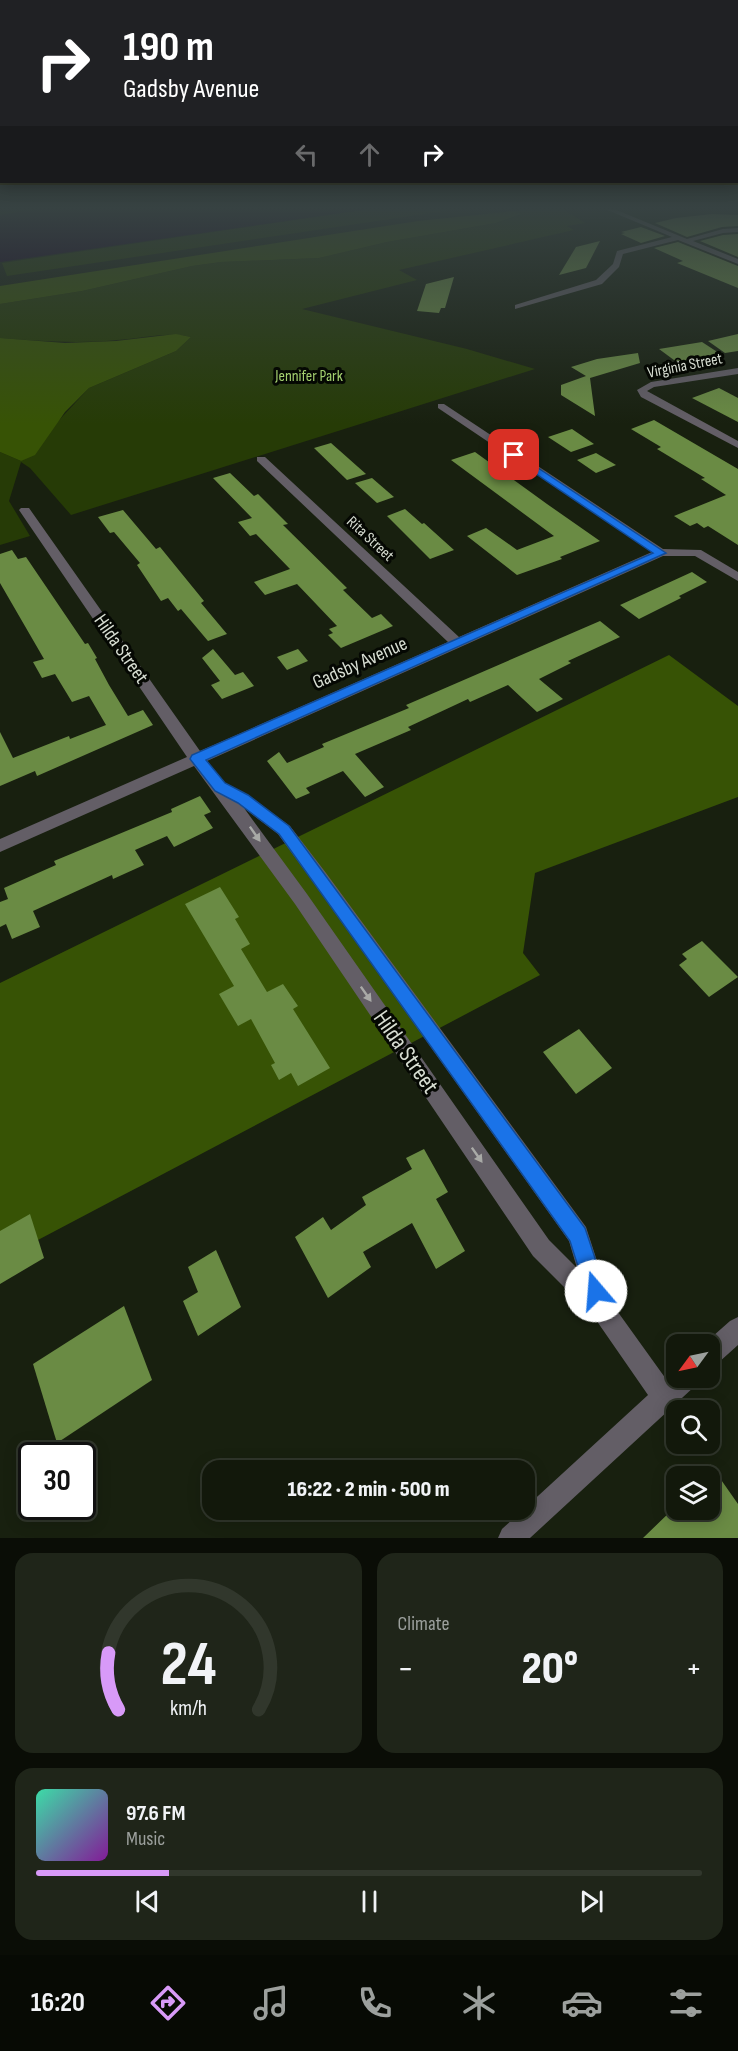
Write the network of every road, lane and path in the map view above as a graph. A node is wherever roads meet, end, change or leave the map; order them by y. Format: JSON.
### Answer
{"nodes":[{"id":1,"x":600,"y":281,"type":"edge"},
{"id":2,"x":518,"y":307,"type":"dead end"},
{"id":3,"x":738,"y":371,"type":"edge"},
{"id":4,"x":441,"y":406,"type":"dead end"},
{"id":5,"x":738,"y":445,"type":"edge"},
{"id":6,"x":261,"y":459,"type":"dead end"},
{"id":7,"x":25,"y":510,"type":"dead end"},
{"id":8,"x":661,"y":553,"type":"junction"},
{"id":9,"x":738,"y":578,"type":"edge"},
{"id":10,"x":457,"y":642,"type":"junction"},
{"id":11,"x":197,"y":759,"type":"junction"},
{"id":12,"x":220,"y":787,"type":"junction"},
{"id":13,"x":0,"y":846,"type":"edge"},
{"id":14,"x":602,"y":1309,"type":"junction"},
{"id":15,"x":738,"y":1329,"type":"edge"},
{"id":16,"x":720,"y":1346,"type":"edge"},
{"id":17,"x":674,"y":1388,"type":"edge"},
{"id":18,"x":664,"y":1397,"type":"junction"},
{"id":19,"x":511,"y":1538,"type":"edge"}],
"edges":[{"from":1,"to":2,"type":"street"},
{"from":3,"to":5,"type":"street","name":"Virginia Street"},
{"from":4,"to":8,"type":"street"},
{"from":6,"to":10,"type":"street","name":"Rita Street"},
{"from":7,"to":11,"type":"street","name":"Hilda Street"},
{"from":8,"to":9,"type":"street","name":"Gadsby Avenue"},
{"from":8,"to":10,"type":"street","name":"Gadsby Avenue"},
{"from":10,"to":11,"type":"street","name":"Gadsby Avenue"},
{"from":11,"to":12,"type":"street","name":"Hilda Street"},
{"from":11,"to":13,"type":"street","name":"Gadsby Avenue"},
{"from":12,"to":14,"type":"street","name":"Hilda Street","one_way":true},
{"from":12,"to":14,"type":"street","name":"Hilda Street"},
{"from":14,"to":18,"type":"street","name":"Hilda Street"},
{"from":15,"to":16,"type":"street"},
{"from":17,"to":18,"type":"street"},
{"from":18,"to":19,"type":"street"}]}
